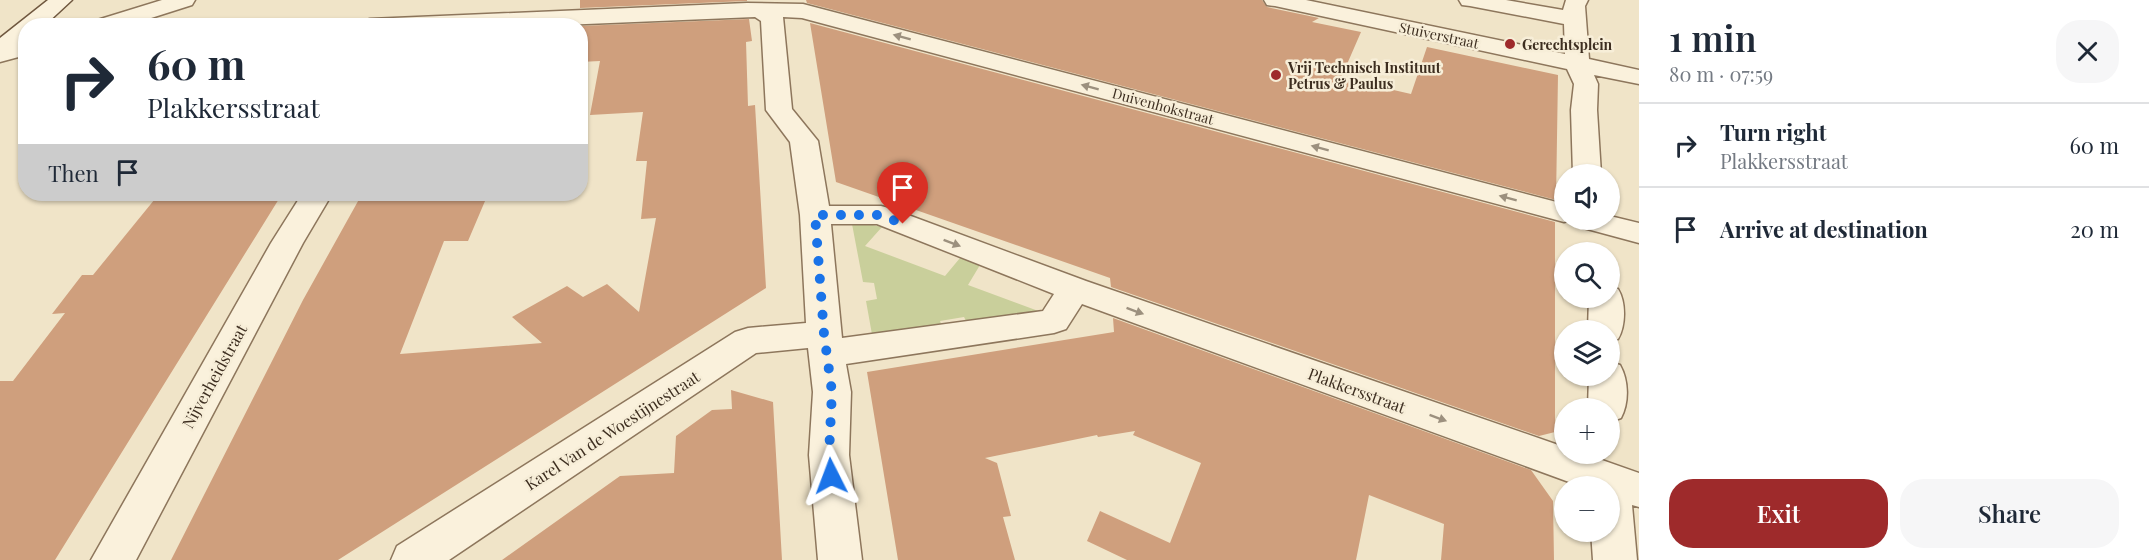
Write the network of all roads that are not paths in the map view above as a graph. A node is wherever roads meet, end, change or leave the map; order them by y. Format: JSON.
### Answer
{"nodes":[{"id":1,"x":62,"y":0,"type":"edge"},
{"id":2,"x":184,"y":0,"type":"edge"},
{"id":3,"x":431,"y":0,"type":"edge"},
{"id":4,"x":1275,"y":0,"type":"edge"},
{"id":5,"x":1373,"y":0,"type":"edge"},
{"id":6,"x":1470,"y":0,"type":"edge"},
{"id":7,"x":760,"y":5,"type":"edge"},
{"id":8,"x":1576,"y":10,"type":"edge"},
{"id":9,"x":1348,"y":16,"type":"junction"},
{"id":10,"x":40,"y":18,"type":"edge"},
{"id":11,"x":131,"y":18,"type":"edge"},
{"id":12,"x":422,"y":18,"type":"edge"},
{"id":13,"x":527,"y":18,"type":"edge"},
{"id":14,"x":1577,"y":64,"type":"junction"},
{"id":15,"x":1639,"y":77,"type":"edge"},
{"id":16,"x":1587,"y":164,"type":"edge"},
{"id":17,"x":313,"y":201,"type":"edge"},
{"id":18,"x":1554,"y":210,"type":"edge"},
{"id":19,"x":815,"y":215,"type":"junction"},
{"id":20,"x":1620,"y":228,"type":"edge"},
{"id":21,"x":1639,"y":233,"type":"edge"},
{"id":22,"x":1074,"y":289,"type":"junction"},
{"id":23,"x":825,"y":343,"type":"junction"},
{"id":24,"x":1601,"y":476,"type":"edge"},
{"id":25,"x":1615,"y":542,"type":"edge"},
{"id":26,"x":113,"y":560,"type":"edge"},
{"id":27,"x":412,"y":560,"type":"edge"},
{"id":28,"x":840,"y":560,"type":"edge"},
{"id":29,"x":1615,"y":560,"type":"edge"}],
"edges":[{"from":1,"to":10,"type":"street"},
{"from":2,"to":11,"type":"street"},
{"from":3,"to":12,"type":"street"},
{"from":4,"to":9,"type":"street","name":"Stuiverstraat"},
{"from":5,"to":9,"type":"street"},
{"from":6,"to":8,"type":"street"},
{"from":7,"to":13,"type":"street","name":"Duivenhokstraat"},
{"from":18,"to":7,"type":"street","name":"Duivenhokstraat","one_way":true},
{"from":7,"to":19,"type":"street"},
{"from":8,"to":14,"type":"street"},
{"from":9,"to":14,"type":"street","name":"Stuiverstraat"},
{"from":14,"to":15,"type":"street","name":"Stuiverstraat"},
{"from":14,"to":16,"type":"street"},
{"from":17,"to":26,"type":"street","name":"Nijverheidstraat"},
{"from":19,"to":22,"type":"street","name":"Plakkersstraat","one_way":true},
{"from":19,"to":23,"type":"street"},
{"from":20,"to":21,"type":"street"},
{"from":22,"to":23,"type":"street"},
{"from":22,"to":24,"type":"street","name":"Plakkersstraat","one_way":true},
{"from":23,"to":27,"type":"street","name":"Karel Van de Woestijnestraat"},
{"from":23,"to":28,"type":"street"},
{"from":25,"to":29,"type":"street"}]}
